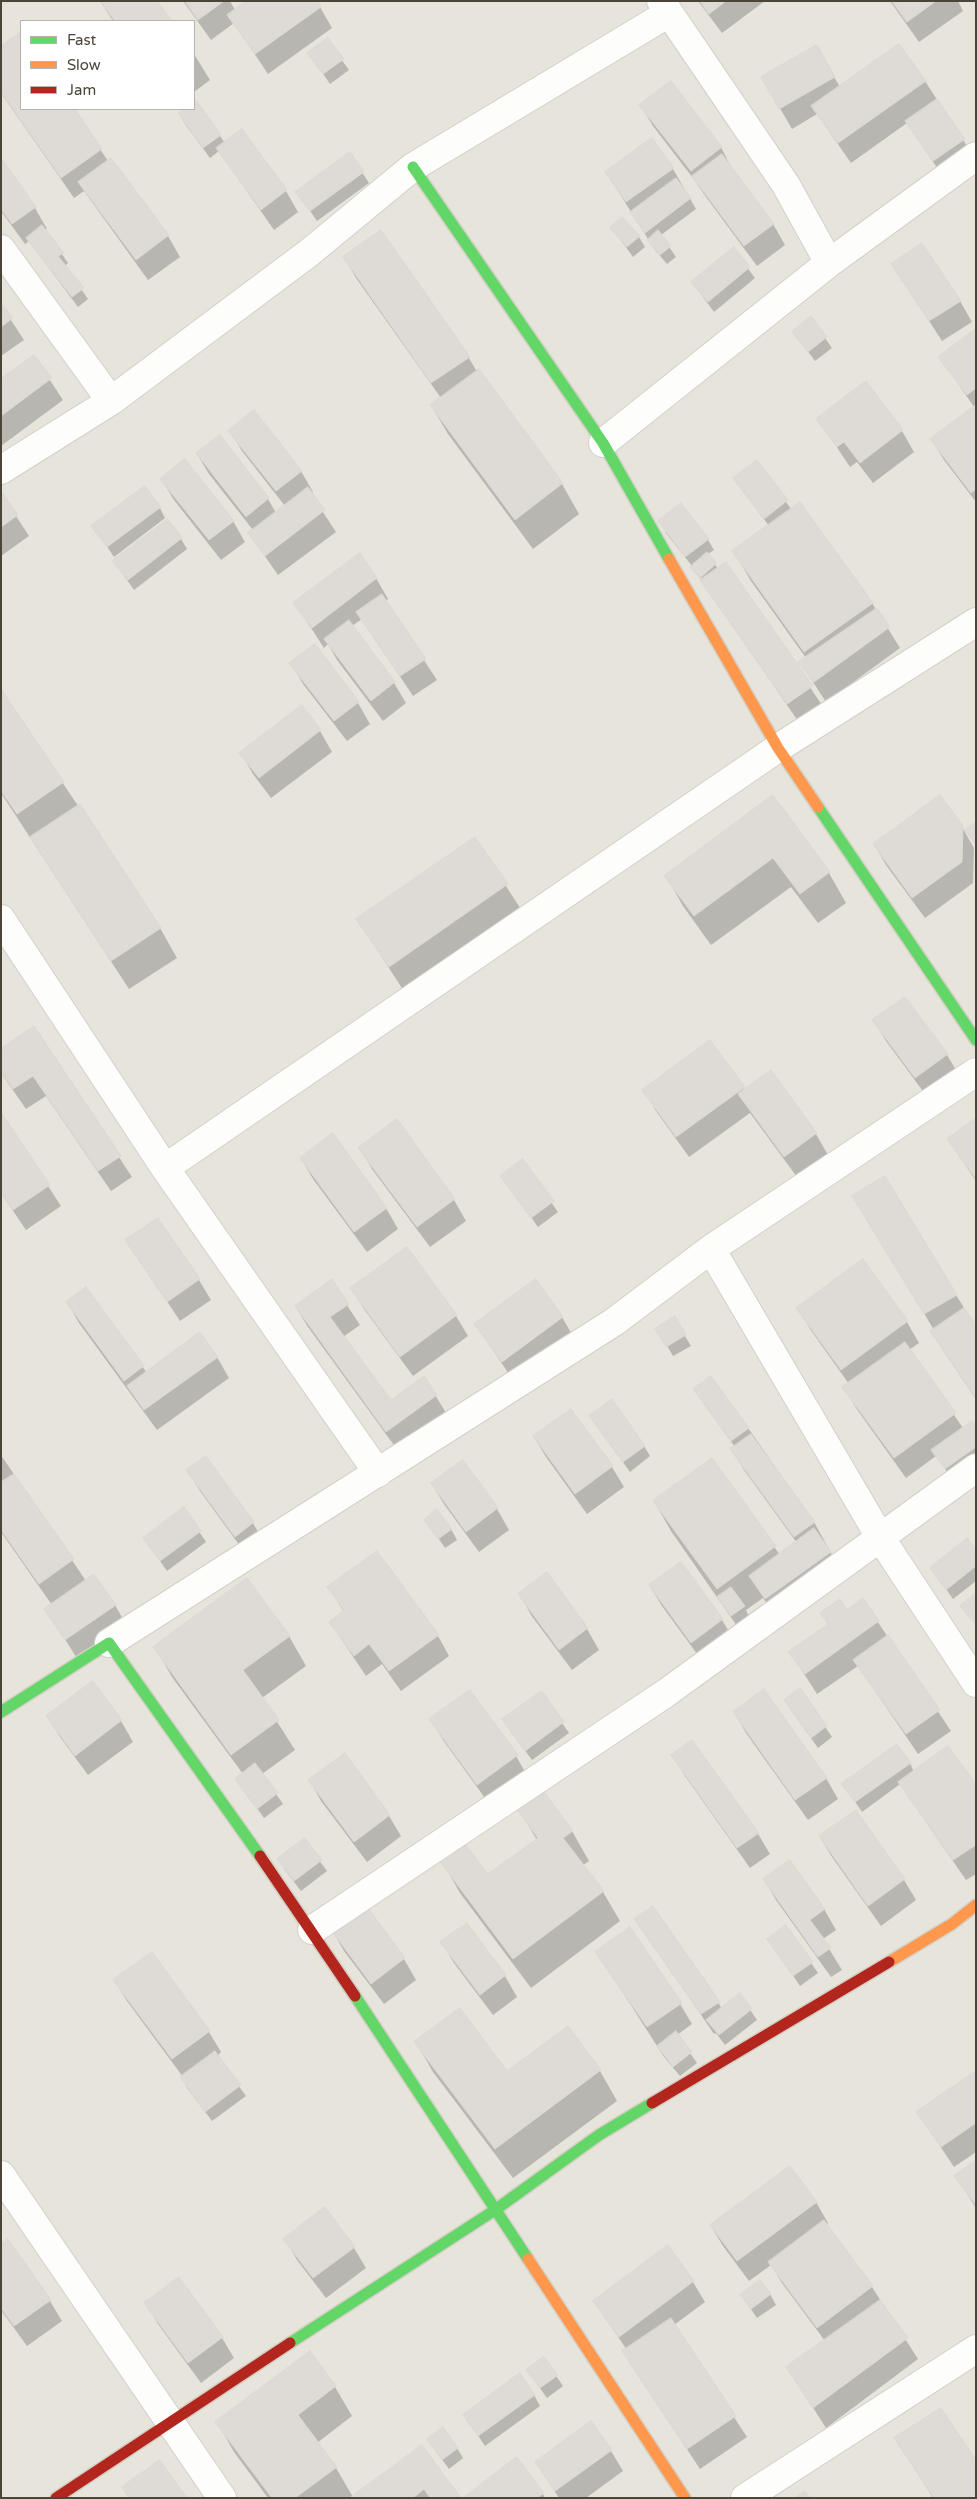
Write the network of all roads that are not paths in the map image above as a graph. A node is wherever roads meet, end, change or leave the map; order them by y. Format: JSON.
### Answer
{"nodes":[{"id":1,"x":665,"y":7,"type":"edge"},
{"id":2,"x":976,"y":156,"type":"edge"},
{"id":3,"x":413,"y":167,"type":"junction"},
{"id":4,"x":1,"y":249,"type":"edge"},
{"id":5,"x":829,"y":263,"type":"junction"},
{"id":6,"x":111,"y":401,"type":"junction"},
{"id":7,"x":603,"y":443,"type":"junction"},
{"id":8,"x":1,"y":470,"type":"edge"},
{"id":9,"x":976,"y":622,"type":"edge"},
{"id":10,"x":778,"y":748,"type":"junction"},
{"id":11,"x":1,"y":919,"type":"edge"},
{"id":12,"x":976,"y":1040,"type":"edge"},
{"id":13,"x":976,"y":1072,"type":"edge"},
{"id":14,"x":166,"y":1168,"type":"junction"},
{"id":15,"x":711,"y":1249,"type":"junction"},
{"id":16,"x":976,"y":1468,"type":"edge"},
{"id":17,"x":378,"y":1473,"type":"junction"},
{"id":18,"x":880,"y":1537,"type":"junction"},
{"id":19,"x":109,"y":1643,"type":"junction"},
{"id":20,"x":976,"y":1683,"type":"edge"},
{"id":21,"x":1,"y":1712,"type":"edge"},
{"id":22,"x":976,"y":1905,"type":"edge"},
{"id":23,"x":312,"y":1930,"type":"junction"},
{"id":24,"x":1,"y":2175,"type":"edge"},
{"id":25,"x":496,"y":2210,"type":"junction"},
{"id":26,"x":976,"y":2349,"type":"edge"},
{"id":27,"x":168,"y":2422,"type":"junction"},
{"id":28,"x":56,"y":2498,"type":"edge"},
{"id":29,"x":222,"y":2498,"type":"edge"},
{"id":30,"x":685,"y":2498,"type":"edge"},
{"id":31,"x":746,"y":2498,"type":"edge"}],
"edges":[{"from":1,"to":3,"type":"street"},
{"from":1,"to":5,"type":"street"},
{"from":2,"to":5,"type":"street"},
{"from":3,"to":6,"type":"street"},
{"from":3,"to":7,"type":"street"},
{"from":4,"to":6,"type":"street"},
{"from":5,"to":7,"type":"street"},
{"from":6,"to":8,"type":"street"},
{"from":7,"to":10,"type":"street"},
{"from":9,"to":10,"type":"street"},
{"from":10,"to":12,"type":"street"},
{"from":10,"to":14,"type":"street"},
{"from":11,"to":14,"type":"street"},
{"from":13,"to":15,"type":"street"},
{"from":14,"to":17,"type":"street"},
{"from":15,"to":17,"type":"street"},
{"from":15,"to":18,"type":"street"},
{"from":16,"to":18,"type":"street"},
{"from":17,"to":19,"type":"street"},
{"from":18,"to":20,"type":"street"},
{"from":18,"to":23,"type":"street"},
{"from":19,"to":21,"type":"street"},
{"from":19,"to":23,"type":"street"},
{"from":22,"to":25,"type":"street"},
{"from":23,"to":25,"type":"street"},
{"from":24,"to":27,"type":"street"},
{"from":25,"to":27,"type":"street"},
{"from":25,"to":30,"type":"street"},
{"from":26,"to":31,"type":"street"},
{"from":27,"to":28,"type":"street"},
{"from":27,"to":29,"type":"street"}]}
